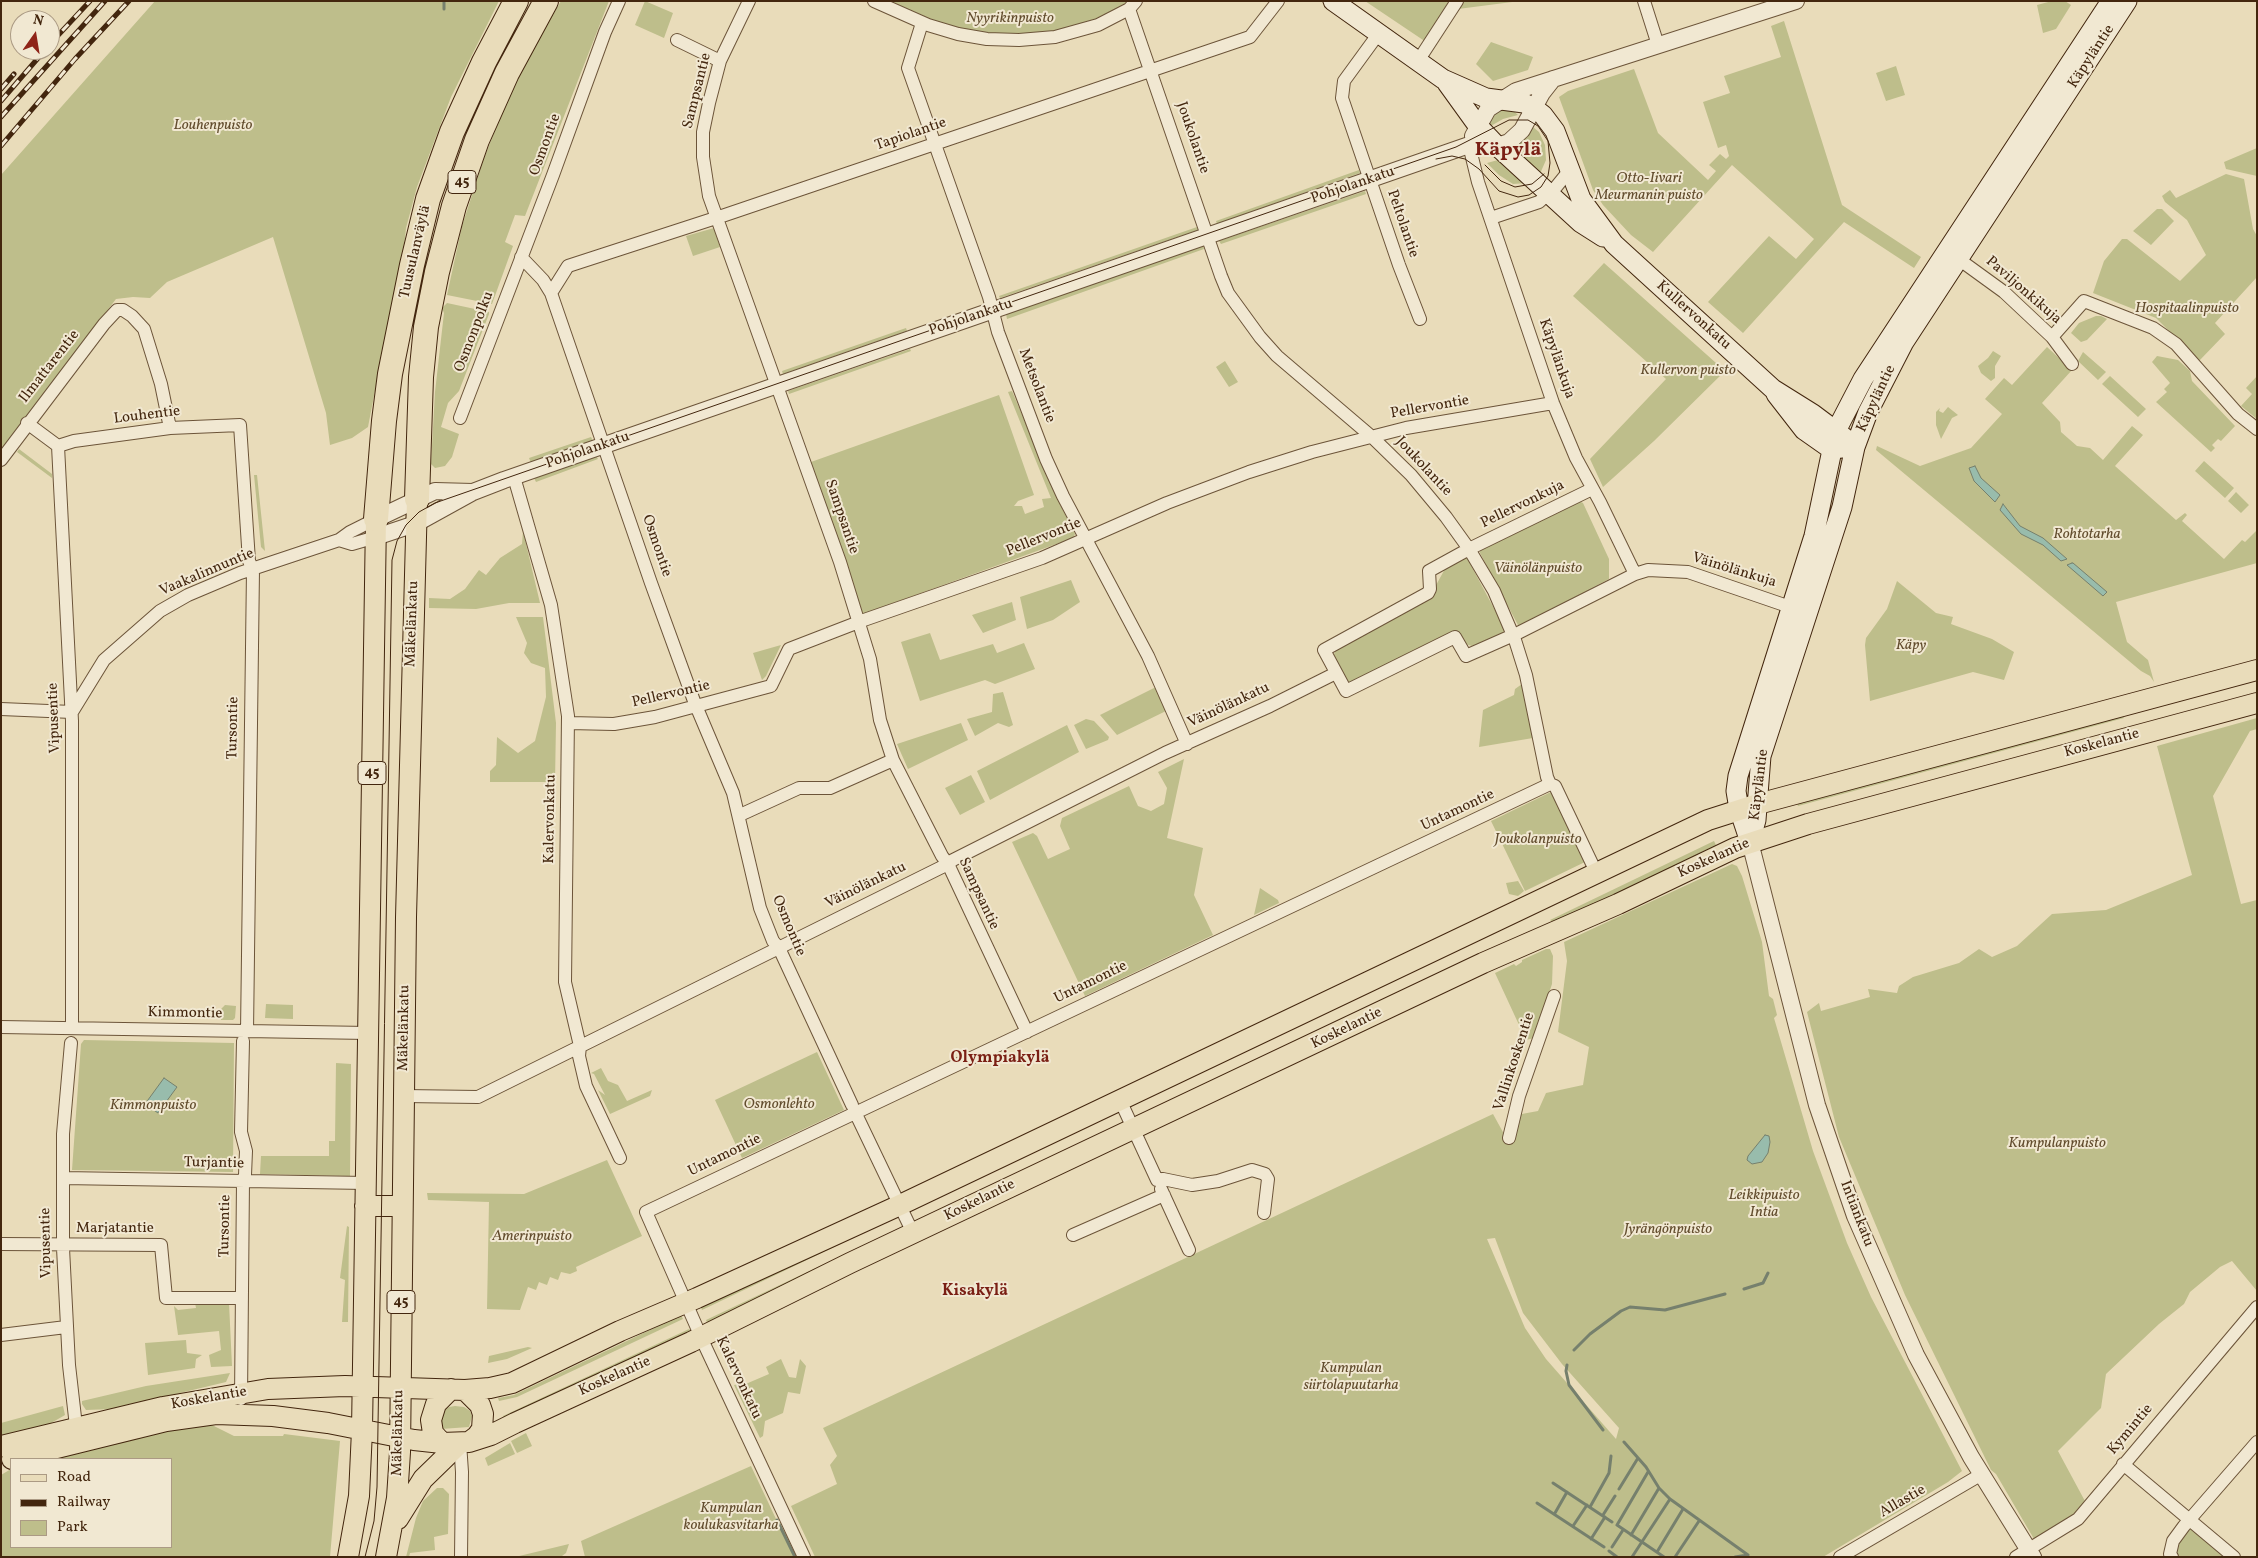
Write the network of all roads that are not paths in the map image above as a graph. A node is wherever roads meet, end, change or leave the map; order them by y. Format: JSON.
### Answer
{"nodes":[{"id":1,"x":516,"y":1,"type":"edge"},
{"id":2,"x":546,"y":1,"type":"edge"},
{"id":3,"x":619,"y":1,"type":"edge"},
{"id":4,"x":749,"y":1,"type":"edge"},
{"id":5,"x":874,"y":1,"type":"edge"},
{"id":6,"x":1278,"y":1,"type":"edge"},
{"id":7,"x":1333,"y":1,"type":"edge"},
{"id":8,"x":1457,"y":1,"type":"edge"},
{"id":9,"x":1644,"y":1,"type":"edge"},
{"id":10,"x":2111,"y":1,"type":"edge"},
{"id":11,"x":2128,"y":1,"type":"edge"},
{"id":12,"x":1785,"y":3,"type":"edge"},
{"id":13,"x":1133,"y":5,"type":"edge"},
{"id":14,"x":922,"y":23,"type":"junction"},
{"id":15,"x":1379,"y":33,"type":"junction"},
{"id":16,"x":677,"y":40,"type":"dead end"},
{"id":17,"x":1658,"y":45,"type":"junction"},
{"id":18,"x":720,"y":61,"type":"junction"},
{"id":19,"x":1418,"y":61,"type":"junction"},
{"id":20,"x":1151,"y":69,"type":"junction"},
{"id":21,"x":1443,"y":78,"type":"junction"},
{"id":22,"x":1553,"y":79,"type":"junction"},
{"id":23,"x":1501,"y":99,"type":"junction"},
{"id":24,"x":1534,"y":108,"type":"junction"},
{"id":25,"x":1478,"y":126,"type":"junction"},
{"id":26,"x":934,"y":144,"type":"junction"},
{"id":27,"x":1468,"y":145,"type":"junction"},
{"id":28,"x":1497,"y":146,"type":"junction"},
{"id":29,"x":1569,"y":171,"type":"junction"},
{"id":30,"x":1370,"y":180,"type":"junction"},
{"id":31,"x":1549,"y":194,"type":"junction"},
{"id":32,"x":716,"y":218,"type":"junction"},
{"id":33,"x":1491,"y":218,"type":"junction"},
{"id":34,"x":1208,"y":236,"type":"junction"},
{"id":35,"x":1614,"y":244,"type":"junction"},
{"id":36,"x":1953,"y":254,"type":"junction"},
{"id":37,"x":521,"y":257,"type":"junction"},
{"id":38,"x":552,"y":293,"type":"junction"},
{"id":39,"x":993,"y":311,"type":"junction"},
{"id":40,"x":1420,"y":319,"type":"dead end"},
{"id":41,"x":2052,"y":337,"type":"junction"},
{"id":42,"x":2072,"y":364,"type":"dead end"},
{"id":43,"x":777,"y":386,"type":"junction"},
{"id":44,"x":1553,"y":403,"type":"junction"},
{"id":45,"x":460,"y":418,"type":"dead end"},
{"id":46,"x":27,"y":423,"type":"junction"},
{"id":47,"x":240,"y":425,"type":"joint"},
{"id":48,"x":170,"y":428,"type":"junction"},
{"id":49,"x":2257,"y":429,"type":"edge"},
{"id":50,"x":1372,"y":438,"type":"junction"},
{"id":51,"x":1834,"y":440,"type":"junction"},
{"id":52,"x":58,"y":446,"type":"junction"},
{"id":53,"x":604,"y":446,"type":"junction"},
{"id":54,"x":1855,"y":447,"type":"junction"},
{"id":55,"x":1,"y":460,"type":"edge"},
{"id":56,"x":514,"y":477,"type":"junction"},
{"id":57,"x":1592,"y":489,"type":"junction"},
{"id":58,"x":473,"y":492,"type":"junction"},
{"id":59,"x":417,"y":499,"type":"junction"},
{"id":60,"x":415,"y":524,"type":"junction"},
{"id":61,"x":376,"y":528,"type":"junction"},
{"id":62,"x":1085,"y":539,"type":"junction"},
{"id":63,"x":339,"y":540,"type":"junction"},
{"id":64,"x":1469,"y":549,"type":"junction"},
{"id":65,"x":253,"y":570,"type":"junction"},
{"id":66,"x":1635,"y":574,"type":"junction"},
{"id":67,"x":1800,"y":610,"type":"junction"},
{"id":68,"x":859,"y":622,"type":"junction"},
{"id":69,"x":1513,"y":635,"type":"junction"},
{"id":70,"x":2257,"y":670,"type":"edge"},
{"id":71,"x":1336,"y":673,"type":"junction"},
{"id":72,"x":2257,"y":702,"type":"edge"},
{"id":73,"x":696,"y":706,"type":"junction"},
{"id":74,"x":1,"y":709,"type":"edge"},
{"id":75,"x":72,"y":712,"type":"junction"},
{"id":76,"x":569,"y":723,"type":"junction"},
{"id":77,"x":1187,"y":744,"type":"junction"},
{"id":78,"x":893,"y":760,"type":"junction"},
{"id":79,"x":1550,"y":784,"type":"junction"},
{"id":80,"x":1758,"y":804,"type":"junction"},
{"id":81,"x":1738,"y":809,"type":"junction"},
{"id":82,"x":740,"y":815,"type":"junction"},
{"id":83,"x":1750,"y":842,"type":"junction"},
{"id":84,"x":948,"y":864,"type":"junction"},
{"id":85,"x":1596,"y":872,"type":"junction"},
{"id":86,"x":778,"y":948,"type":"junction"},
{"id":87,"x":1554,"y":996,"type":"dead end"},
{"id":88,"x":1,"y":1027,"type":"edge"},
{"id":89,"x":72,"y":1028,"type":"junction"},
{"id":90,"x":1027,"y":1032,"type":"junction"},
{"id":91,"x":368,"y":1034,"type":"junction"},
{"id":92,"x":245,"y":1036,"type":"junction"},
{"id":93,"x":71,"y":1044,"type":"dead end"},
{"id":94,"x":580,"y":1046,"type":"junction"},
{"id":95,"x":404,"y":1096,"type":"junction"},
{"id":96,"x":1120,"y":1100,"type":"junction"},
{"id":97,"x":853,"y":1108,"type":"junction"},
{"id":98,"x":1133,"y":1130,"type":"junction"},
{"id":99,"x":1510,"y":1138,"type":"dead end"},
{"id":100,"x":620,"y":1158,"type":"dead end"},
{"id":101,"x":63,"y":1178,"type":"junction"},
{"id":102,"x":1157,"y":1180,"type":"junction"},
{"id":103,"x":243,"y":1181,"type":"junction"},
{"id":104,"x":366,"y":1183,"type":"junction"},
{"id":105,"x":1164,"y":1195,"type":"junction"},
{"id":106,"x":900,"y":1205,"type":"junction"},
{"id":107,"x":365,"y":1206,"type":"junction"},
{"id":108,"x":402,"y":1206,"type":"junction"},
{"id":109,"x":646,"y":1212,"type":"joint"},
{"id":110,"x":1264,"y":1213,"type":"dead end"},
{"id":111,"x":913,"y":1233,"type":"junction"},
{"id":112,"x":1073,"y":1235,"type":"dead end"},
{"id":113,"x":1,"y":1244,"type":"edge"},
{"id":114,"x":63,"y":1244,"type":"junction"},
{"id":115,"x":1189,"y":1250,"type":"dead end"},
{"id":116,"x":242,"y":1298,"type":"junction"},
{"id":117,"x":686,"y":1303,"type":"junction"},
{"id":118,"x":2257,"y":1307,"type":"edge"},
{"id":119,"x":66,"y":1327,"type":"junction"},
{"id":120,"x":1,"y":1335,"type":"edge"},
{"id":121,"x":701,"y":1337,"type":"junction"},
{"id":122,"x":363,"y":1387,"type":"junction"},
{"id":123,"x":400,"y":1389,"type":"junction"},
{"id":124,"x":458,"y":1389,"type":"junction"},
{"id":125,"x":242,"y":1393,"type":"junction"},
{"id":126,"x":240,"y":1414,"type":"junction"},
{"id":127,"x":362,"y":1430,"type":"junction"},
{"id":128,"x":76,"y":1435,"type":"junction"},
{"id":129,"x":400,"y":1437,"type":"junction"},
{"id":130,"x":2257,"y":1442,"type":"edge"},
{"id":131,"x":457,"y":1443,"type":"junction"},
{"id":132,"x":1,"y":1446,"type":"edge"},
{"id":133,"x":15,"y":1458,"type":"edge"},
{"id":134,"x":2123,"y":1464,"type":"junction"},
{"id":135,"x":1982,"y":1474,"type":"junction"},
{"id":136,"x":2191,"y":1519,"type":"junction"},
{"id":137,"x":392,"y":1528,"type":"junction"},
{"id":138,"x":2026,"y":1554,"type":"edge"},
{"id":139,"x":348,"y":1557,"type":"edge"},
{"id":140,"x":386,"y":1557,"type":"edge"},
{"id":141,"x":461,"y":1557,"type":"edge"},
{"id":142,"x":804,"y":1557,"type":"edge"},
{"id":143,"x":1840,"y":1557,"type":"edge"},
{"id":144,"x":2172,"y":1557,"type":"edge"},
{"id":145,"x":2234,"y":1557,"type":"edge"}],
"edges":[{"from":1,"to":61,"type":"highway","name":"Tuusulanväylä","number":"45"},
{"from":2,"to":59,"type":"highway","name":"Tuusulanväylä","number":"45"},
{"from":3,"to":37,"type":"street","name":"Osmontie"},
{"from":4,"to":18,"type":"street","name":"Sampsantie"},
{"from":5,"to":14,"type":"street"},
{"from":6,"to":20,"type":"street","name":"Tapiolantie"},
{"from":7,"to":15,"type":"main road","name":"Kullervonkatu"},
{"from":8,"to":19,"type":"street"},
{"from":9,"to":17,"type":"street"},
{"from":10,"to":36,"type":"main road","name":"Käpyläntie"},
{"from":11,"to":36,"type":"main road","name":"Käpyläntie"},
{"from":12,"to":17,"type":"street"},
{"from":13,"to":14,"type":"street"},
{"from":13,"to":20,"type":"street","name":"Joukolantie"},
{"from":14,"to":26,"type":"street","name":"Metsolantie"},
{"from":15,"to":19,"type":"main road","name":"Kullervonkatu"},
{"from":15,"to":30,"type":"street","name":"Peltolantie"},
{"from":16,"to":18,"type":"street"},
{"from":17,"to":22,"type":"street"},
{"from":18,"to":32,"type":"street","name":"Sampsantie"},
{"from":19,"to":21,"type":"main road","name":"Kullervonkatu"},
{"from":20,"to":26,"type":"street","name":"Tapiolantie"},
{"from":20,"to":34,"type":"street","name":"Joukolantie"},
{"from":21,"to":23,"type":"main road","name":"Kullervonkatu"},
{"from":21,"to":25,"type":"main road","name":"Kullervonkatu"},
{"from":22,"to":23,"type":"street"},
{"from":22,"to":24,"type":"street"},
{"from":23,"to":24,"type":"main road","name":"Kullervonkatu"},
{"from":23,"to":25,"type":"street"},
{"from":24,"to":28,"type":"street"},
{"from":24,"to":29,"type":"main road","name":"Kullervonkatu"},
{"from":25,"to":27,"type":"street"},
{"from":25,"to":28,"type":"main road","name":"Kullervonkatu"},
{"from":26,"to":32,"type":"street","name":"Tapiolantie"},
{"from":26,"to":39,"type":"street","name":"Metsolantie"},
{"from":27,"to":28,"type":"street","name":"Pohjolankatu"},
{"from":27,"to":30,"type":"street","name":"Pohjolankatu"},
{"from":27,"to":33,"type":"street","name":"Käpylänkuja"},
{"from":28,"to":31,"type":"main road","name":"Kullervonkatu"},
{"from":29,"to":31,"type":"street"},
{"from":29,"to":35,"type":"main road","name":"Kullervonkatu"},
{"from":30,"to":34,"type":"street","name":"Pohjolankatu"},
{"from":30,"to":40,"type":"street","name":"Peltolantie"},
{"from":31,"to":33,"type":"street"},
{"from":31,"to":35,"type":"main road","name":"Kullervonkatu"},
{"from":32,"to":38,"type":"street","name":"Tapiolantie"},
{"from":32,"to":43,"type":"street","name":"Sampsantie"},
{"from":33,"to":44,"type":"street","name":"Käpylänkuja"},
{"from":34,"to":39,"type":"street","name":"Pohjolankatu"},
{"from":34,"to":50,"type":"street","name":"Joukolantie"},
{"from":35,"to":51,"type":"main road","name":"Kullervonkatu"},
{"from":36,"to":41,"type":"street","name":"Paviljonkikuja"},
{"from":36,"to":51,"type":"main road","name":"Käpyläntie"},
{"from":36,"to":54,"type":"main road","name":"Käpyläntie"},
{"from":37,"to":38,"type":"street","name":"Osmontie"},
{"from":37,"to":45,"type":"street","name":"Osmonpolku"},
{"from":38,"to":53,"type":"street","name":"Osmontie"},
{"from":39,"to":43,"type":"street","name":"Pohjolankatu"},
{"from":39,"to":62,"type":"street","name":"Metsolantie"},
{"from":41,"to":42,"type":"street","name":"Paviljonkikuja"},
{"from":41,"to":49,"type":"street"},
{"from":43,"to":53,"type":"street","name":"Pohjolankatu"},
{"from":43,"to":68,"type":"street","name":"Sampsantie"},
{"from":44,"to":50,"type":"street","name":"Pellervontie"},
{"from":44,"to":57,"type":"street","name":"Käpylänkuja"},
{"from":46,"to":48,"type":"street","name":"Ilmattarentie"},
{"from":46,"to":52,"type":"street"},
{"from":46,"to":55,"type":"street","name":"Ilmattarentie"},
{"from":47,"to":48,"type":"street","name":"Louhentie"},
{"from":47,"to":65,"type":"street","name":"Tursontie"},
{"from":48,"to":52,"type":"street","name":"Louhentie"},
{"from":50,"to":62,"type":"street","name":"Pellervontie"},
{"from":50,"to":64,"type":"street","name":"Joukolantie"},
{"from":51,"to":54,"type":"main road","name":"Kullervonkatu"},
{"from":51,"to":67,"type":"main road","name":"Käpyläntie"},
{"from":52,"to":75,"type":"street","name":"Vipusentie"},
{"from":53,"to":56,"type":"street","name":"Pohjolankatu"},
{"from":53,"to":73,"type":"street","name":"Osmontie"},
{"from":54,"to":67,"type":"main road","name":"Käpyläntie"},
{"from":56,"to":58,"type":"street","name":"Pohjolankatu"},
{"from":56,"to":76,"type":"street","name":"Kalervonkatu"},
{"from":57,"to":64,"type":"street","name":"Pellervonkuja"},
{"from":57,"to":66,"type":"street","name":"Käpylänkuja"},
{"from":58,"to":59,"type":"street","name":"Pohjolankatu"},
{"from":58,"to":60,"type":"street","name":"Pohjolankatu"},
{"from":59,"to":60,"type":"main road","name":"Mäkelänkatu","number":"45"},
{"from":59,"to":61,"type":"street","name":"Pohjolankatu"},
{"from":60,"to":61,"type":"street","name":"Pohjolankatu"},
{"from":60,"to":95,"type":"main road","name":"Mäkelänkatu","number":"45"},
{"from":61,"to":63,"type":"street","name":"Vaakalinnuntie"},
{"from":61,"to":63,"type":"street","name":"Vaakalinnuntie"},
{"from":61,"to":91,"type":"main road","number":"45"},
{"from":62,"to":68,"type":"street","name":"Pellervontie"},
{"from":62,"to":77,"type":"street","name":"Metsolantie"},
{"from":63,"to":65,"type":"street","name":"Vaakalinnuntie"},
{"from":64,"to":69,"type":"street","name":"Joukolantie"},
{"from":64,"to":71,"type":"street"},
{"from":65,"to":75,"type":"street","name":"Vaakalinnuntie"},
{"from":65,"to":92,"type":"street","name":"Tursontie"},
{"from":66,"to":67,"type":"street","name":"Väinölänkuja"},
{"from":66,"to":69,"type":"street","name":"Väinölänkuja"},
{"from":67,"to":80,"type":"main road","name":"Käpyläntie"},
{"from":67,"to":81,"type":"main road","name":"Käpyläntie"},
{"from":68,"to":73,"type":"street","name":"Pellervontie"},
{"from":68,"to":78,"type":"street","name":"Sampsantie"},
{"from":69,"to":71,"type":"street"},
{"from":69,"to":79,"type":"street","name":"Joukolantie"},
{"from":70,"to":80,"type":"main road","name":"Koskelantie"},
{"from":71,"to":77,"type":"street","name":"Väinölänkatu"},
{"from":72,"to":83,"type":"main road","name":"Koskelantie"},
{"from":73,"to":76,"type":"street","name":"Pellervontie"},
{"from":73,"to":82,"type":"street","name":"Osmontie"},
{"from":74,"to":75,"type":"street"},
{"from":75,"to":89,"type":"street","name":"Vipusentie"},
{"from":76,"to":94,"type":"street","name":"Kalervonkatu"},
{"from":77,"to":84,"type":"street","name":"Väinölänkatu"},
{"from":78,"to":82,"type":"street"},
{"from":78,"to":84,"type":"street","name":"Sampsantie"},
{"from":79,"to":85,"type":"street","name":"Joukolantie"},
{"from":79,"to":90,"type":"street","name":"Untamontie"},
{"from":80,"to":81,"type":"main road","name":"Koskelantie"},
{"from":80,"to":83,"type":"main road","name":"Käpyläntie"},
{"from":81,"to":83,"type":"main road","name":"Käpyläntie"},
{"from":81,"to":85,"type":"main road","name":"Koskelantie"},
{"from":82,"to":86,"type":"street","name":"Osmontie"},
{"from":83,"to":98,"type":"main road","name":"Koskelantie"},
{"from":83,"to":135,"type":"street","name":"Intiankatu"},
{"from":84,"to":86,"type":"street","name":"Väinölänkatu"},
{"from":84,"to":90,"type":"street","name":"Sampsantie"},
{"from":85,"to":96,"type":"main road","name":"Koskelantie"},
{"from":86,"to":94,"type":"street","name":"Väinölänkatu"},
{"from":86,"to":97,"type":"street","name":"Osmontie"},
{"from":87,"to":99,"type":"street","name":"Vallinkoskentie"},
{"from":88,"to":89,"type":"street","name":"Kimmontie"},
{"from":89,"to":92,"type":"street","name":"Kimmontie"},
{"from":90,"to":97,"type":"street","name":"Untamontie"},
{"from":91,"to":92,"type":"street","name":"Kimmontie"},
{"from":91,"to":104,"type":"main road","number":"45"},
{"from":92,"to":103,"type":"street","name":"Tursontie"},
{"from":93,"to":101,"type":"street","name":"Vipusentie"},
{"from":94,"to":95,"type":"street","name":"Väinölänkatu"},
{"from":94,"to":100,"type":"street","name":"Kalervonkatu"},
{"from":95,"to":108,"type":"main road","name":"Mäkelänkatu","number":"45"},
{"from":96,"to":98,"type":"street"},
{"from":96,"to":106,"type":"main road","name":"Koskelantie"},
{"from":97,"to":106,"type":"street","name":"Osmontie"},
{"from":97,"to":109,"type":"street","name":"Untamontie"},
{"from":98,"to":102,"type":"street"},
{"from":98,"to":111,"type":"main road","name":"Koskelantie"},
{"from":101,"to":103,"type":"street","name":"Turjantie"},
{"from":101,"to":114,"type":"street","name":"Vipusentie"},
{"from":102,"to":105,"type":"street"},
{"from":102,"to":110,"type":"street"},
{"from":103,"to":104,"type":"street","name":"Turjantie"},
{"from":103,"to":116,"type":"street","name":"Tursontie"},
{"from":104,"to":107,"type":"main road","number":"45"},
{"from":105,"to":112,"type":"street"},
{"from":105,"to":115,"type":"street"},
{"from":106,"to":111,"type":"street","name":"Osmontie"},
{"from":106,"to":117,"type":"main road","name":"Koskelantie"},
{"from":107,"to":108,"type":"main road"},
{"from":107,"to":122,"type":"main road","number":"45"},
{"from":108,"to":123,"type":"main road","name":"Mäkelänkatu","number":"45"},
{"from":109,"to":117,"type":"street","name":"Kalervonkatu"},
{"from":111,"to":121,"type":"main road","name":"Koskelantie"},
{"from":113,"to":114,"type":"street","name":"Marjatantie"},
{"from":114,"to":116,"type":"street","name":"Marjatantie"},
{"from":114,"to":119,"type":"street","name":"Vipusentie"},
{"from":116,"to":125,"type":"street","name":"Tursontie"},
{"from":117,"to":121,"type":"street","name":"Kalervonkatu"},
{"from":117,"to":124,"type":"main road","name":"Koskelantie"},
{"from":118,"to":134,"type":"street","name":"Kymintie"},
{"from":119,"to":120,"type":"street"},
{"from":119,"to":128,"type":"street","name":"Vipusentie"},
{"from":121,"to":131,"type":"main road","name":"Koskelantie"},
{"from":121,"to":142,"type":"street","name":"Kalervonkatu"},
{"from":122,"to":123,"type":"main road","name":"Koskelantie"},
{"from":122,"to":125,"type":"main road","name":"Koskelantie"},
{"from":122,"to":127,"type":"main road"},
{"from":123,"to":124,"type":"main road","name":"Koskelantie"},
{"from":123,"to":129,"type":"main road","name":"Mäkelänkatu"},
{"from":124,"to":131,"type":"main road"},
{"from":124,"to":131,"type":"main road"},
{"from":125,"to":126,"type":"street","name":"Tursontie"},
{"from":125,"to":128,"type":"main road","name":"Koskelantie"},
{"from":126,"to":127,"type":"main road","name":"Koskelantie"},
{"from":126,"to":128,"type":"main road","name":"Koskelantie"},
{"from":127,"to":129,"type":"main road","name":"Koskelantie"},
{"from":127,"to":139,"type":"main road"},
{"from":128,"to":132,"type":"main road","name":"Koskelantie"},
{"from":128,"to":133,"type":"main road","name":"Koskelantie"},
{"from":129,"to":131,"type":"main road","name":"Koskelantie"},
{"from":129,"to":137,"type":"main road","name":"Mäkelänkatu"},
{"from":130,"to":136,"type":"street"},
{"from":131,"to":137,"type":"main road"},
{"from":131,"to":141,"type":"street"},
{"from":134,"to":136,"type":"street"},
{"from":134,"to":138,"type":"street","name":"Kymintie"},
{"from":135,"to":138,"type":"street","name":"Intiankatu"},
{"from":135,"to":143,"type":"street","name":"Allastie"},
{"from":136,"to":144,"type":"street"},
{"from":136,"to":145,"type":"street"},
{"from":137,"to":140,"type":"main road","name":"Mäkelänkatu"}]}
